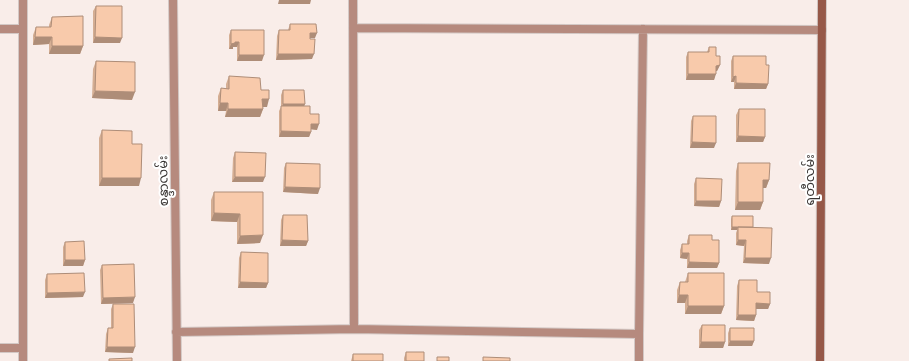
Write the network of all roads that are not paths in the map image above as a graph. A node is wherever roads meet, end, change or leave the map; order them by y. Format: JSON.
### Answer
{"nodes":[{"id":1,"x":23,"y":0,"type":"edge"},
{"id":2,"x":173,"y":0,"type":"edge"},
{"id":3,"x":353,"y":0,"type":"edge"},
{"id":4,"x":822,"y":0,"type":"edge"},
{"id":5,"x":353,"y":28,"type":"junction"},
{"id":6,"x":0,"y":29,"type":"edge"},
{"id":7,"x":23,"y":29,"type":"junction"},
{"id":8,"x":643,"y":29,"type":"junction"},
{"id":9,"x":822,"y":30,"type":"junction"},
{"id":10,"x":354,"y":329,"type":"junction"},
{"id":11,"x":176,"y":332,"type":"junction"},
{"id":12,"x":639,"y":334,"type":"junction"},
{"id":13,"x":0,"y":348,"type":"edge"},
{"id":14,"x":24,"y":348,"type":"junction"},
{"id":15,"x":24,"y":361,"type":"edge"},
{"id":16,"x":177,"y":361,"type":"edge"},
{"id":17,"x":640,"y":361,"type":"edge"},
{"id":18,"x":820,"y":361,"type":"edge"}],
"edges":[{"from":1,"to":7,"type":"street"},
{"from":2,"to":11,"type":"street","name":"စန္ဒာလမ်း"},
{"from":3,"to":5,"type":"street"},
{"from":4,"to":9,"type":"street","name":"ရတီလမ်း"},
{"from":5,"to":8,"type":"street"},
{"from":5,"to":10,"type":"street"},
{"from":6,"to":7,"type":"street"},
{"from":7,"to":14,"type":"street"},
{"from":8,"to":9,"type":"street"},
{"from":8,"to":12,"type":"street"},
{"from":9,"to":18,"type":"street","name":"ရတီလမ်း"},
{"from":10,"to":11,"type":"street"},
{"from":10,"to":12,"type":"street"},
{"from":11,"to":16,"type":"street","name":"စန္ဒာလမ်း"},
{"from":12,"to":17,"type":"street"},
{"from":13,"to":14,"type":"street"},
{"from":14,"to":15,"type":"street"}]}
